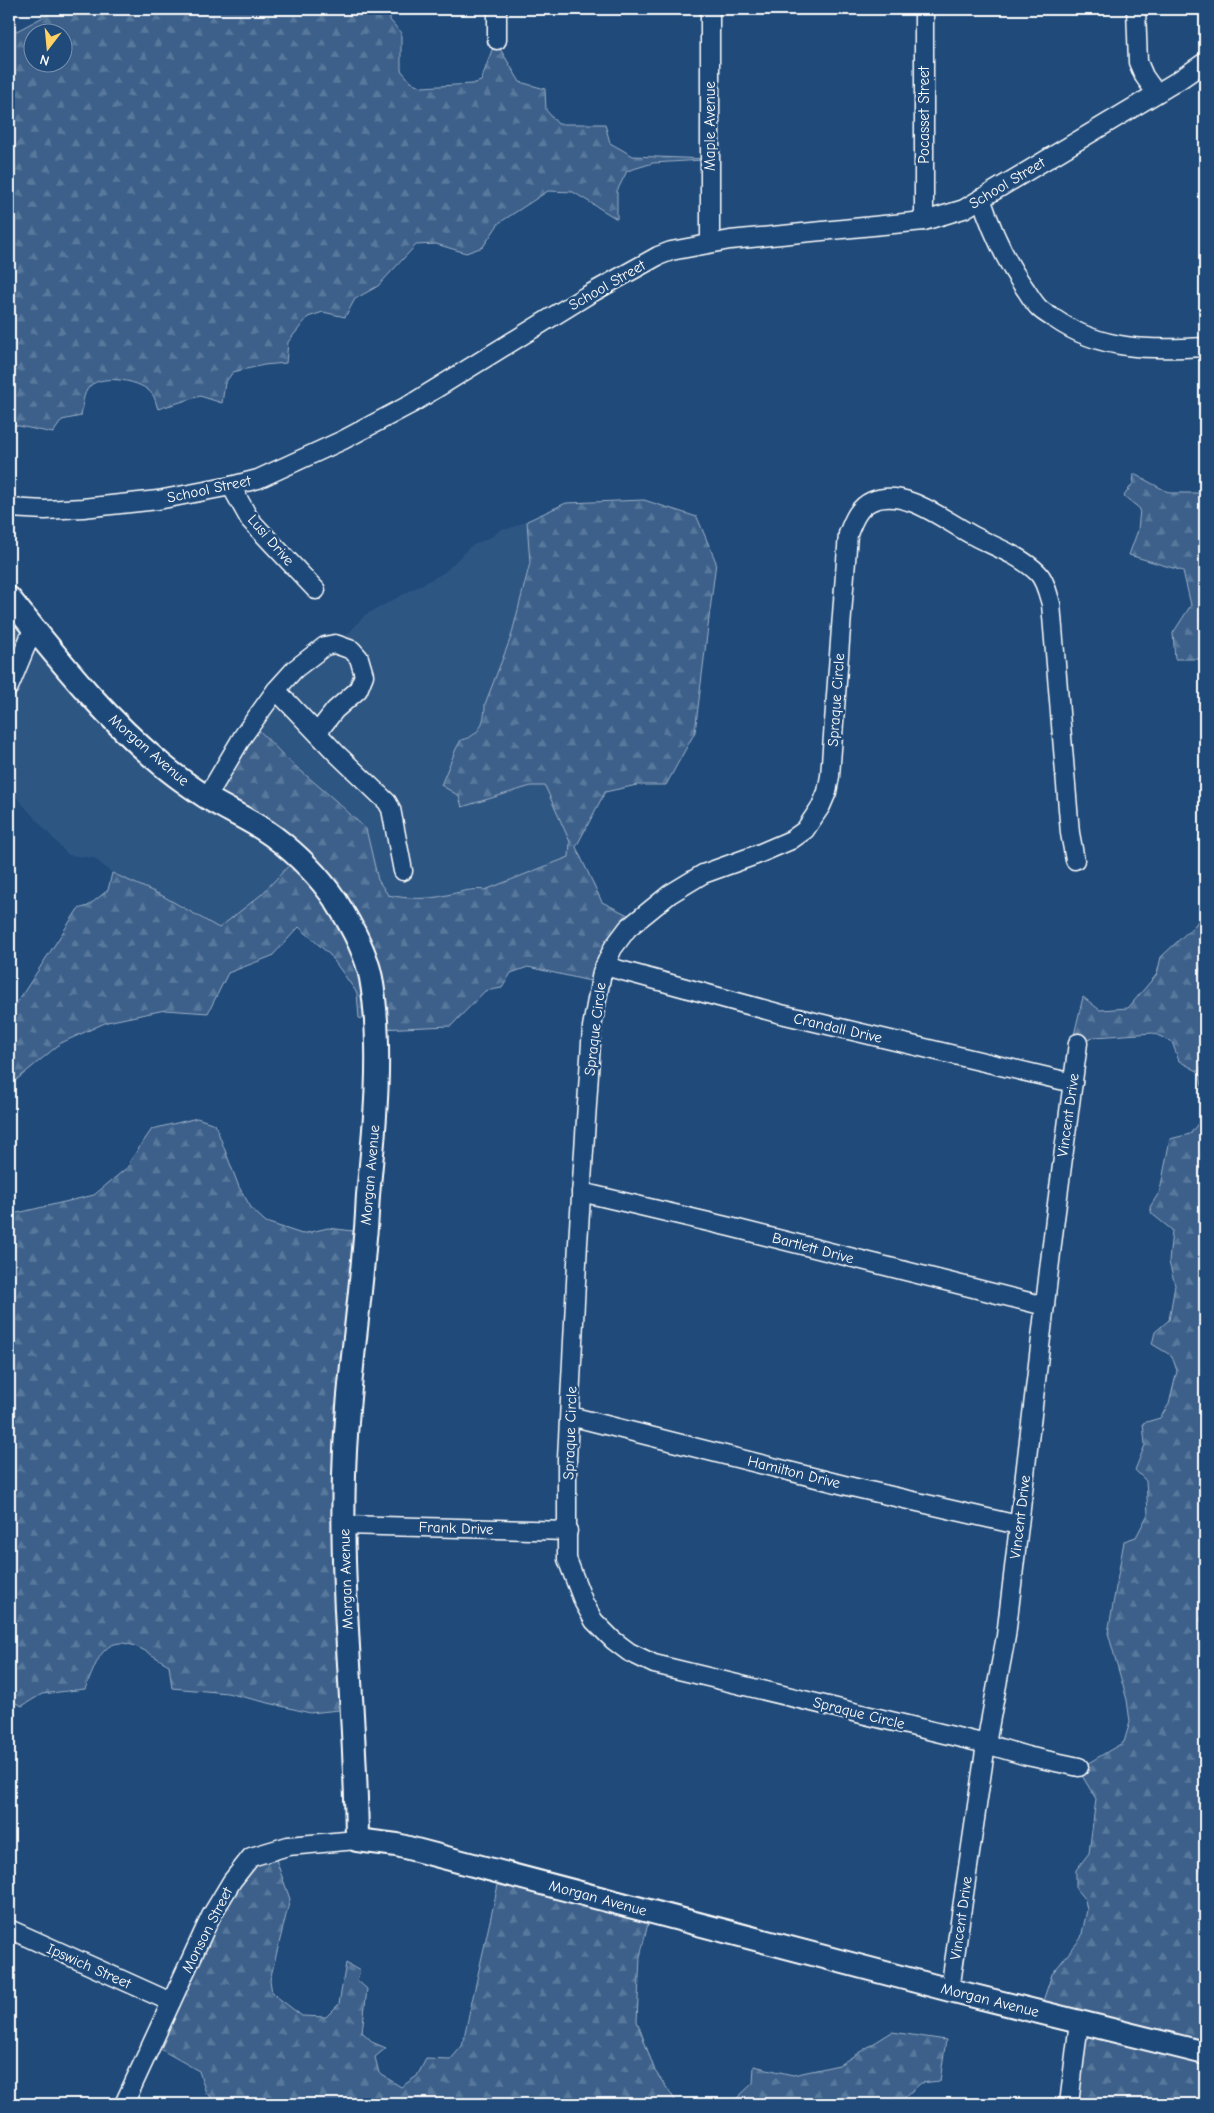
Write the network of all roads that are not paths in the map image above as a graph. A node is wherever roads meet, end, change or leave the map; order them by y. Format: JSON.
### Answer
{"nodes":[{"id":1,"x":497,"y":9,"type":"edge"},
{"id":2,"x":710,"y":9,"type":"edge"},
{"id":3,"x":924,"y":9,"type":"edge"},
{"id":4,"x":1136,"y":9,"type":"edge"},
{"id":5,"x":496,"y":40,"type":"dead end"},
{"id":6,"x":1205,"y":62,"type":"edge"},
{"id":7,"x":1156,"y":93,"type":"junction"},
{"id":8,"x":980,"y":198,"type":"junction"},
{"id":9,"x":924,"y":221,"type":"junction"},
{"id":10,"x":710,"y":243,"type":"junction"},
{"id":11,"x":1205,"y":347,"type":"edge"},
{"id":12,"x":231,"y":486,"type":"junction"},
{"id":13,"x":9,"y":508,"type":"edge"},
{"id":14,"x":316,"y":590,"type":"dead end"},
{"id":15,"x":9,"y":598,"type":"edge"},
{"id":16,"x":34,"y":629,"type":"junction"},
{"id":17,"x":9,"y":687,"type":"edge"},
{"id":18,"x":276,"y":690,"type":"junction"},
{"id":19,"x":317,"y":733,"type":"junction"},
{"id":20,"x":207,"y":797,"type":"junction"},
{"id":21,"x":1076,"y":860,"type":"dead end"},
{"id":22,"x":404,"y":871,"type":"dead end"},
{"id":23,"x":605,"y":966,"type":"junction"},
{"id":24,"x":1078,"y":1044,"type":"dead end"},
{"id":25,"x":1073,"y":1083,"type":"junction"},
{"id":26,"x":581,"y":1192,"type":"junction"},
{"id":27,"x":1045,"y":1306,"type":"junction"},
{"id":28,"x":570,"y":1416,"type":"junction"},
{"id":29,"x":344,"y":1525,"type":"junction"},
{"id":30,"x":1018,"y":1526,"type":"junction"},
{"id":31,"x":568,"y":1531,"type":"junction"},
{"id":32,"x":986,"y":1744,"type":"junction"},
{"id":33,"x":1079,"y":1766,"type":"dead end"},
{"id":34,"x":357,"y":1840,"type":"junction"},
{"id":35,"x":9,"y":1929,"type":"edge"},
{"id":36,"x":950,"y":1990,"type":"junction"},
{"id":37,"x":171,"y":2002,"type":"junction"},
{"id":38,"x":1079,"y":2022,"type":"junction"},
{"id":39,"x":1205,"y":2053,"type":"edge"},
{"id":40,"x":124,"y":2104,"type":"edge"},
{"id":41,"x":1069,"y":2104,"type":"edge"}],
"edges":[{"from":1,"to":5,"type":"street"},
{"from":2,"to":10,"type":"street","name":"Maple Avenue"},
{"from":3,"to":9,"type":"street","name":"Pocasset Street"},
{"from":4,"to":7,"type":"street"},
{"from":6,"to":7,"type":"street","name":"School Street"},
{"from":7,"to":8,"type":"street","name":"School Street"},
{"from":8,"to":9,"type":"street","name":"School Street"},
{"from":8,"to":11,"type":"street"},
{"from":9,"to":10,"type":"street","name":"School Street"},
{"from":10,"to":12,"type":"street","name":"School Street"},
{"from":12,"to":13,"type":"street","name":"School Street"},
{"from":12,"to":14,"type":"street","name":"Lusi Drive"},
{"from":15,"to":16,"type":"street","name":"Morgan Avenue"},
{"from":16,"to":17,"type":"street"},
{"from":16,"to":20,"type":"street","name":"Morgan Avenue"},
{"from":18,"to":19,"type":"street"},
{"from":18,"to":19,"type":"street"},
{"from":18,"to":20,"type":"street"},
{"from":19,"to":22,"type":"street"},
{"from":20,"to":29,"type":"street","name":"Morgan Avenue"},
{"from":21,"to":23,"type":"street","name":"Spraque Circle"},
{"from":23,"to":25,"type":"street","name":"Crandall Drive"},
{"from":23,"to":26,"type":"street","name":"Spraque Circle"},
{"from":24,"to":25,"type":"street","name":"Vincent Drive"},
{"from":25,"to":27,"type":"street","name":"Vincent Drive"},
{"from":26,"to":27,"type":"street","name":"Bartlett Drive"},
{"from":26,"to":28,"type":"street","name":"Spraque Circle"},
{"from":27,"to":30,"type":"street","name":"Vincent Drive"},
{"from":28,"to":30,"type":"street","name":"Hamilton Drive"},
{"from":28,"to":31,"type":"street","name":"Spraque Circle"},
{"from":29,"to":31,"type":"street","name":"Frank Drive"},
{"from":29,"to":34,"type":"street","name":"Morgan Avenue"},
{"from":30,"to":32,"type":"street","name":"Vincent Drive"},
{"from":31,"to":32,"type":"street","name":"Spraque Circle"},
{"from":32,"to":33,"type":"street","name":"Spraque Circle"},
{"from":32,"to":36,"type":"street","name":"Vincent Drive"},
{"from":34,"to":36,"type":"street","name":"Morgan Avenue"},
{"from":34,"to":37,"type":"street","name":"Monson Street"},
{"from":35,"to":37,"type":"street","name":"Ipswich Street"},
{"from":36,"to":38,"type":"street","name":"Morgan Avenue"},
{"from":37,"to":40,"type":"street","name":"Monson Street"},
{"from":38,"to":39,"type":"street","name":"Morgan Avenue"},
{"from":38,"to":41,"type":"street"}]}
